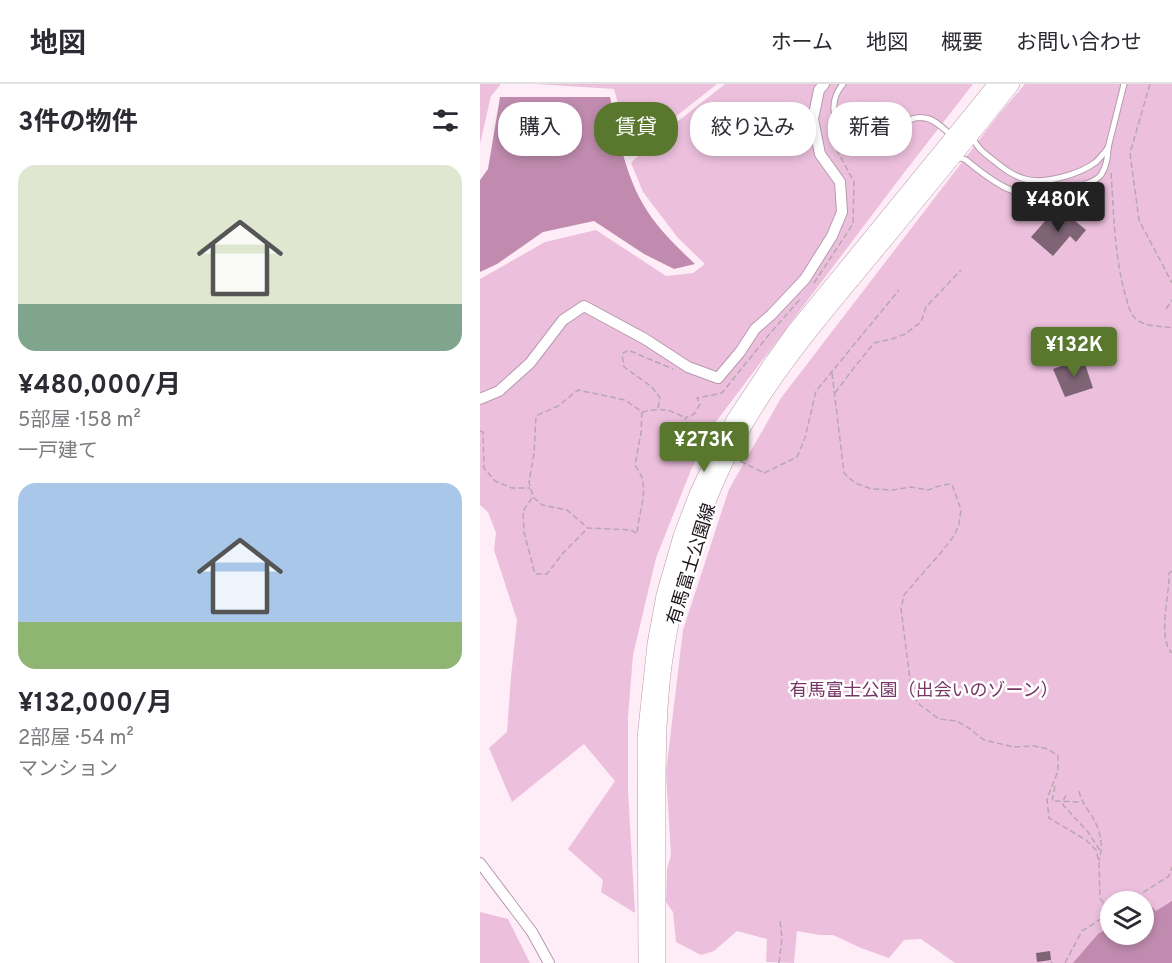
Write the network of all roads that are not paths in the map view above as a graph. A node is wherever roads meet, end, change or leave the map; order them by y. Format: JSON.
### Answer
{"nodes":[{"id":1,"x":824,"y":84,"type":"edge"},
{"id":2,"x":843,"y":84,"type":"edge"},
{"id":3,"x":996,"y":84,"type":"edge"},
{"id":4,"x":1012,"y":84,"type":"edge"},
{"id":5,"x":1124,"y":84,"type":"edge"},
{"id":6,"x":972,"y":135,"type":"junction"},
{"id":7,"x":954,"y":137,"type":"junction"},
{"id":8,"x":1108,"y":148,"type":"junction"},
{"id":9,"x":951,"y":160,"type":"junction"},
{"id":10,"x":480,"y":399,"type":"edge"},
{"id":11,"x":480,"y":862,"type":"edge"},
{"id":12,"x":549,"y":963,"type":"edge"},
{"id":13,"x":646,"y":963,"type":"edge"},
{"id":14,"x":658,"y":963,"type":"edge"}],
"edges":[{"from":1,"to":10,"type":"street"},
{"from":2,"to":7,"type":"lane"},
{"from":3,"to":7,"type":"main road","name":"有馬富士公園線"},
{"from":4,"to":6,"type":"main road","name":"有馬富士公園線"},
{"from":5,"to":8,"type":"lane"},
{"from":6,"to":8,"type":"lane"},
{"from":6,"to":9,"type":"main road","name":"有馬富士公園線"},
{"from":7,"to":13,"type":"main road","name":"有馬富士公園線"},
{"from":8,"to":9,"type":"lane"},
{"from":9,"to":14,"type":"main road","name":"有馬富士公園線"},
{"from":11,"to":12,"type":"street"}]}
